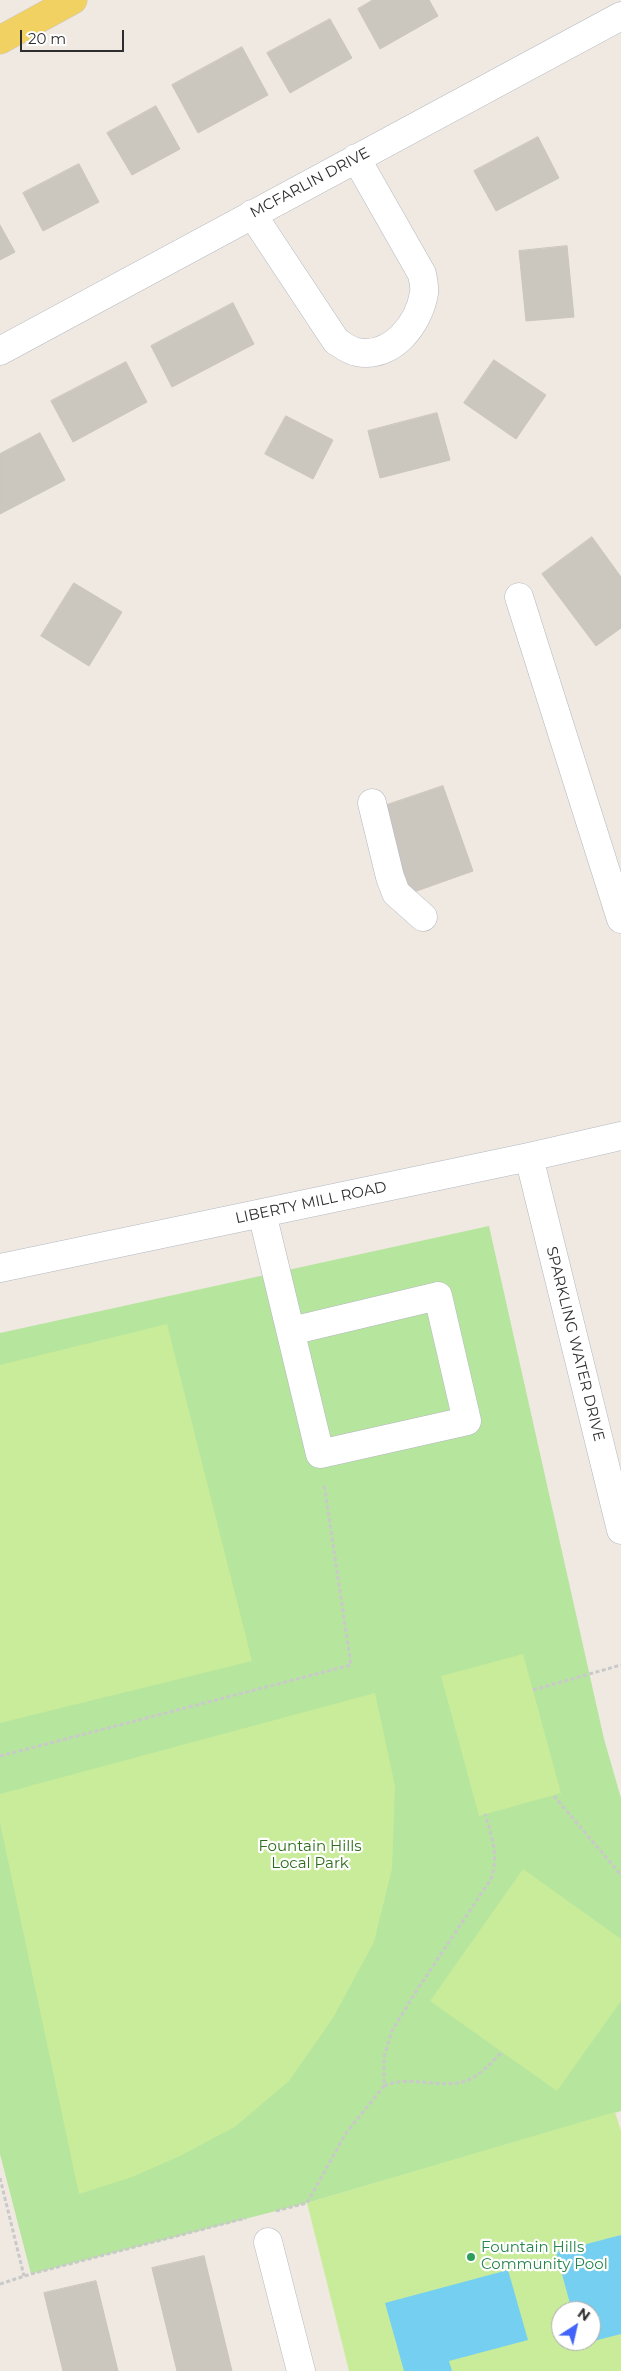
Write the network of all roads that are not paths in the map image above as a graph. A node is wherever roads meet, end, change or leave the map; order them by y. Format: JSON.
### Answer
{"nodes":[{"id":1,"x":72,"y":0,"type":"edge"},
{"id":2,"x":621,"y":16,"type":"edge"},
{"id":3,"x":0,"y":40,"type":"edge"},
{"id":4,"x":356,"y":158,"type":"junction"},
{"id":5,"x":252,"y":214,"type":"junction"},
{"id":6,"x":0,"y":351,"type":"edge"},
{"id":7,"x":519,"y":597,"type":"dead end"},
{"id":8,"x":372,"y":804,"type":"dead end"},
{"id":9,"x":422,"y":917,"type":"dead end"},
{"id":10,"x":621,"y":920,"type":"edge"},
{"id":11,"x":621,"y":1136,"type":"edge"},
{"id":12,"x":529,"y":1157,"type":"junction"},
{"id":13,"x":262,"y":1213,"type":"junction"},
{"id":14,"x":0,"y":1268,"type":"edge"},
{"id":15,"x":291,"y":1331,"type":"junction"},
{"id":16,"x":621,"y":1530,"type":"edge"},
{"id":17,"x":268,"y":2242,"type":"dead end"},
{"id":18,"x":301,"y":2371,"type":"edge"}],
"edges":[{"from":1,"to":3,"type":"main road"},
{"from":2,"to":4,"type":"street","name":"MCFARLIN DRIVE"},
{"from":4,"to":5,"type":"street","name":"MCFARLIN DRIVE"},
{"from":4,"to":5,"type":"street"},
{"from":5,"to":6,"type":"street","name":"MCFARLIN DRIVE"},
{"from":7,"to":10,"type":"street"},
{"from":8,"to":9,"type":"street"},
{"from":11,"to":12,"type":"street","name":"LIBERTY MILL ROAD"},
{"from":12,"to":13,"type":"street","name":"LIBERTY MILL ROAD"},
{"from":12,"to":16,"type":"street","name":"SPARKLING WATER DRIVE"},
{"from":13,"to":14,"type":"street","name":"LIBERTY MILL ROAD"},
{"from":13,"to":15,"type":"street"},
{"from":15,"to":15,"type":"street"},
{"from":17,"to":18,"type":"street"}]}
